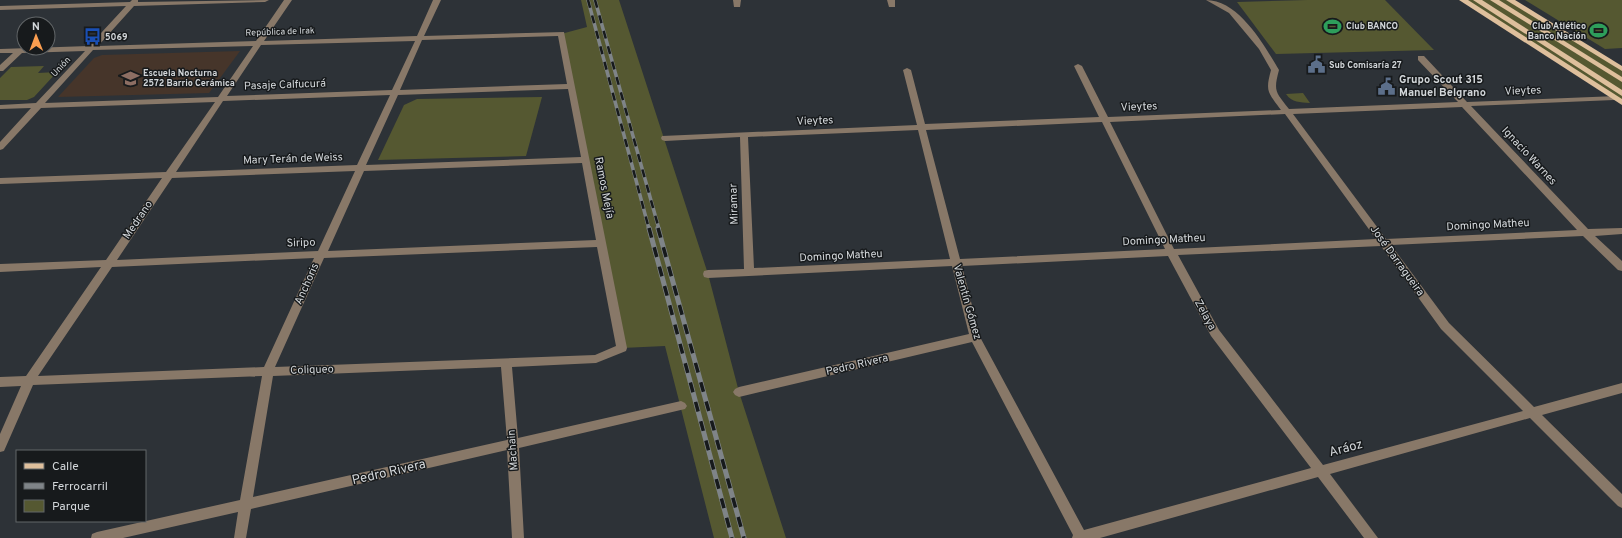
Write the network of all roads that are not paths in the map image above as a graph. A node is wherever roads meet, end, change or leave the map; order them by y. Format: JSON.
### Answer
{"nodes":[{"id":1,"x":265,"y":0,"type":"edge"},
{"id":2,"x":288,"y":0,"type":"edge"},
{"id":3,"x":437,"y":0,"type":"edge"},
{"id":4,"x":1210,"y":0,"type":"edge"},
{"id":5,"x":1464,"y":0,"type":"edge"},
{"id":6,"x":1477,"y":0,"type":"edge"},
{"id":7,"x":1494,"y":0,"type":"edge"},
{"id":8,"x":1510,"y":0,"type":"edge"},
{"id":9,"x":134,"y":2,"type":"edge"},
{"id":10,"x":0,"y":8,"type":"edge"},
{"id":11,"x":561,"y":34,"type":"joint"},
{"id":12,"x":420,"y":38,"type":"junction"},
{"id":13,"x":259,"y":43,"type":"junction"},
{"id":14,"x":91,"y":48,"type":"junction"},
{"id":15,"x":56,"y":49,"type":"edge"},
{"id":16,"x":0,"y":51,"type":"edge"},
{"id":17,"x":16,"y":51,"type":"edge"},
{"id":18,"x":16,"y":54,"type":"edge"},
{"id":19,"x":1421,"y":58,"type":"dead end"},
{"id":20,"x":1078,"y":66,"type":"dead end"},
{"id":21,"x":1622,"y":69,"type":"edge"},
{"id":22,"x":0,"y":70,"type":"edge"},
{"id":23,"x":907,"y":70,"type":"dead end"},
{"id":24,"x":1622,"y":80,"type":"edge"},
{"id":25,"x":571,"y":86,"type":"junction"},
{"id":26,"x":395,"y":92,"type":"junction"},
{"id":27,"x":1619,"y":95,"type":"edge"},
{"id":28,"x":221,"y":99,"type":"junction"},
{"id":29,"x":1622,"y":103,"type":"edge"},
{"id":30,"x":1464,"y":105,"type":"junction"},
{"id":31,"x":38,"y":106,"type":"junction"},
{"id":32,"x":0,"y":108,"type":"edge"},
{"id":33,"x":1287,"y":112,"type":"junction"},
{"id":34,"x":1106,"y":120,"type":"junction"},
{"id":35,"x":922,"y":127,"type":"junction"},
{"id":36,"x":744,"y":135,"type":"junction"},
{"id":37,"x":665,"y":138,"type":"dead end"},
{"id":38,"x":0,"y":147,"type":"edge"},
{"id":39,"x":586,"y":160,"type":"junction"},
{"id":40,"x":360,"y":168,"type":"junction"},
{"id":41,"x":169,"y":175,"type":"junction"},
{"id":42,"x":0,"y":181,"type":"edge"},
{"id":43,"x":1622,"y":230,"type":"edge"},
{"id":44,"x":1585,"y":232,"type":"junction"},
{"id":45,"x":1384,"y":242,"type":"junction"},
{"id":46,"x":602,"y":243,"type":"junction"},
{"id":47,"x":1171,"y":252,"type":"junction"},
{"id":48,"x":320,"y":255,"type":"junction"},
{"id":49,"x":956,"y":262,"type":"junction"},
{"id":50,"x":109,"y":263,"type":"junction"},
{"id":51,"x":1622,"y":267,"type":"edge"},
{"id":52,"x":0,"y":268,"type":"edge"},
{"id":53,"x":749,"y":272,"type":"junction"},
{"id":54,"x":708,"y":274,"type":"dead end"},
{"id":55,"x":976,"y":337,"type":"junction"},
{"id":56,"x":622,"y":348,"type":"joint"},
{"id":57,"x":506,"y":362,"type":"junction"},
{"id":58,"x":268,"y":371,"type":"junction"},
{"id":59,"x":28,"y":381,"type":"junction"},
{"id":60,"x":0,"y":382,"type":"edge"},
{"id":61,"x":1622,"y":388,"type":"edge"},
{"id":62,"x":739,"y":392,"type":"dead end"},
{"id":63,"x":681,"y":406,"type":"dead end"},
{"id":64,"x":1532,"y":413,"type":"junction"},
{"id":65,"x":513,"y":445,"type":"junction"},
{"id":66,"x":0,"y":447,"type":"edge"},
{"id":67,"x":1321,"y":471,"type":"junction"},
{"id":68,"x":1622,"y":502,"type":"edge"},
{"id":69,"x":246,"y":504,"type":"junction"},
{"id":70,"x":97,"y":538,"type":"edge"},
{"id":71,"x":240,"y":538,"type":"edge"},
{"id":72,"x":518,"y":538,"type":"edge"},
{"id":73,"x":1080,"y":538,"type":"edge"},
{"id":74,"x":1372,"y":538,"type":"edge"}],
"edges":[{"from":1,"to":9,"type":"street"},
{"from":2,"to":13,"type":"street","name":"Medrano"},
{"from":3,"to":12,"type":"street","name":"Anchoris"},
{"from":4,"to":33,"type":"street","name":"José Darragueira"},
{"from":5,"to":27,"type":"main road"},
{"from":6,"to":27,"type":"main road"},
{"from":7,"to":24,"type":"main road"},
{"from":8,"to":21,"type":"main road"},
{"from":9,"to":10,"type":"street"},
{"from":9,"to":14,"type":"street","name":"Unión"},
{"from":11,"to":12,"type":"street","name":"República de Irak"},
{"from":11,"to":25,"type":"street","name":"Ramos Mejía"},
{"from":12,"to":13,"type":"street","name":"República de Irak"},
{"from":12,"to":26,"type":"street","name":"Anchoris"},
{"from":13,"to":14,"type":"street","name":"República de Irak"},
{"from":13,"to":28,"type":"street","name":"Medrano"},
{"from":14,"to":15,"type":"street","name":"República de Irak"},
{"from":14,"to":31,"type":"street","name":"Unión"},
{"from":16,"to":17,"type":"street","name":"República de Irak"},
{"from":18,"to":22,"type":"street"},
{"from":19,"to":30,"type":"street","name":"Ignacio Warnes"},
{"from":20,"to":34,"type":"street","name":"Zelaya"},
{"from":23,"to":35,"type":"street","name":"Valentín Gómez"},
{"from":25,"to":26,"type":"street","name":"Pasaje Calfucurá"},
{"from":25,"to":39,"type":"street","name":"Ramos Mejía"},
{"from":26,"to":28,"type":"street","name":"Pasaje Calfucurá"},
{"from":26,"to":40,"type":"street","name":"Anchoris"},
{"from":27,"to":29,"type":"main road"},
{"from":27,"to":30,"type":"street","name":"Vieytes"},
{"from":28,"to":31,"type":"street","name":"Pasaje Calfucurá"},
{"from":28,"to":41,"type":"street","name":"Medrano"},
{"from":30,"to":33,"type":"street","name":"Vieytes"},
{"from":30,"to":44,"type":"street","name":"Ignacio Warnes"},
{"from":31,"to":32,"type":"street","name":"Pasaje Calfucurá"},
{"from":31,"to":38,"type":"street","name":"Unión"},
{"from":33,"to":34,"type":"street","name":"Vieytes"},
{"from":33,"to":45,"type":"street","name":"José Darragueira"},
{"from":34,"to":35,"type":"street","name":"Vieytes"},
{"from":34,"to":47,"type":"street","name":"Zelaya"},
{"from":35,"to":36,"type":"street","name":"Vieytes"},
{"from":35,"to":49,"type":"street","name":"Valentín Gómez"},
{"from":36,"to":37,"type":"street","name":"Vieytes"},
{"from":36,"to":53,"type":"street","name":"Miramar"},
{"from":39,"to":40,"type":"street","name":"Mary Terán de Weiss"},
{"from":39,"to":46,"type":"street","name":"Ramos Mejía"},
{"from":40,"to":41,"type":"street","name":"Mary Terán de Weiss"},
{"from":40,"to":48,"type":"street","name":"Anchoris"},
{"from":41,"to":42,"type":"street","name":"Mary Terán de Weiss"},
{"from":41,"to":50,"type":"street","name":"Medrano"},
{"from":43,"to":44,"type":"street","name":"Domingo Matheu"},
{"from":44,"to":45,"type":"street","name":"Domingo Matheu"},
{"from":44,"to":51,"type":"street","name":"Ignacio Warnes"},
{"from":45,"to":47,"type":"street","name":"Domingo Matheu"},
{"from":45,"to":64,"type":"street","name":"José Darragueira"},
{"from":46,"to":48,"type":"street","name":"Siripo"},
{"from":46,"to":56,"type":"street","name":"Ramos Mejía"},
{"from":47,"to":49,"type":"street","name":"Domingo Matheu"},
{"from":47,"to":67,"type":"street","name":"Zelaya"},
{"from":48,"to":50,"type":"street","name":"Siripo"},
{"from":48,"to":58,"type":"street","name":"Anchoris"},
{"from":49,"to":53,"type":"street","name":"Domingo Matheu"},
{"from":49,"to":55,"type":"street","name":"Valentín Gómez"},
{"from":50,"to":52,"type":"street","name":"Siripo"},
{"from":50,"to":59,"type":"street","name":"Medrano"},
{"from":53,"to":54,"type":"street","name":"Domingo Matheu"},
{"from":55,"to":62,"type":"street","name":"Pedro Rivera"},
{"from":55,"to":73,"type":"street","name":"Valentín Gómez"},
{"from":56,"to":57,"type":"street","name":"Coliqueo"},
{"from":57,"to":58,"type":"street","name":"Coliqueo"},
{"from":57,"to":65,"type":"street","name":"Machain"},
{"from":58,"to":59,"type":"street","name":"Coliqueo"},
{"from":58,"to":69,"type":"street","name":"Anchoris"},
{"from":59,"to":60,"type":"street","name":"Coliqueo"},
{"from":59,"to":66,"type":"street","name":"Medrano"},
{"from":61,"to":64,"type":"street","name":"Aráoz"},
{"from":63,"to":65,"type":"street","name":"Pedro Rivera"},
{"from":64,"to":67,"type":"street","name":"Aráoz"},
{"from":64,"to":68,"type":"street","name":"José Darragueira"},
{"from":65,"to":69,"type":"street","name":"Pedro Rivera"},
{"from":65,"to":72,"type":"street","name":"Machain"},
{"from":67,"to":73,"type":"street","name":"Aráoz"},
{"from":67,"to":74,"type":"street","name":"Zelaya"},
{"from":69,"to":70,"type":"street","name":"Pedro Rivera"},
{"from":69,"to":71,"type":"street","name":"Anchoris"}]}
